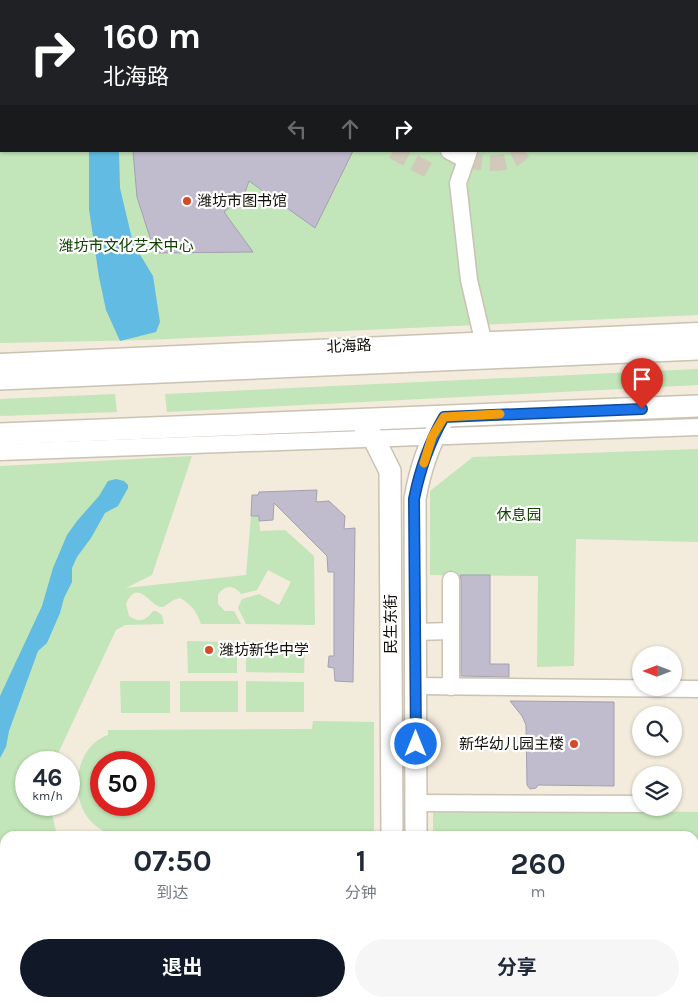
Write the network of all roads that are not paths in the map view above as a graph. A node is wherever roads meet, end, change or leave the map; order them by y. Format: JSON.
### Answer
{"nodes":[{"id":1,"x":453,"y":152,"type":"edge"},
{"id":2,"x":467,"y":156,"type":"edge"},
{"id":3,"x":698,"y":331,"type":"edge"},
{"id":4,"x":483,"y":340,"type":"junction"},
{"id":5,"x":555,"y":346,"type":"junction"},
{"id":6,"x":698,"y":349,"type":"edge"},
{"id":7,"x":0,"y":362,"type":"edge"},
{"id":8,"x":0,"y":379,"type":"edge"},
{"id":9,"x":698,"y":406,"type":"edge"},
{"id":10,"x":444,"y":417,"type":"junction"},
{"id":11,"x":360,"y":420,"type":"junction"},
{"id":12,"x":698,"y":427,"type":"edge"},
{"id":13,"x":0,"y":434,"type":"edge"},
{"id":14,"x":432,"y":437,"type":"junction"},
{"id":15,"x":374,"y":439,"type":"junction"},
{"id":16,"x":52,"y":441,"type":"junction"},
{"id":17,"x":0,"y":452,"type":"edge"},
{"id":18,"x":451,"y":580,"type":"dead end"},
{"id":19,"x":451,"y":631,"type":"junction"},
{"id":20,"x":415,"y":632,"type":"junction"},
{"id":21,"x":416,"y":686,"type":"junction"},
{"id":22,"x":451,"y":687,"type":"junction"},
{"id":23,"x":698,"y":689,"type":"edge"},
{"id":24,"x":416,"y":803,"type":"junction"},
{"id":25,"x":632,"y":804,"type":"edge"},
{"id":26,"x":392,"y":831,"type":"edge"},
{"id":27,"x":416,"y":831,"type":"edge"}],
"edges":[{"from":1,"to":2,"type":"street"},
{"from":2,"to":4,"type":"street"},
{"from":3,"to":5,"type":"street","name":"北海路"},
{"from":4,"to":5,"type":"street","name":"北海路"},
{"from":4,"to":7,"type":"street","name":"北海路"},
{"from":5,"to":6,"type":"main road","name":"北海路"},
{"from":5,"to":8,"type":"main road","name":"北海路"},
{"from":9,"to":10,"type":"main road"},
{"from":10,"to":11,"type":"main road"},
{"from":10,"to":14,"type":"main road","name":"民生东街"},
{"from":11,"to":15,"type":"main road","name":"民生东街"},
{"from":11,"to":16,"type":"main road"},
{"from":12,"to":14,"type":"street"},
{"from":13,"to":16,"type":"main road"},
{"from":14,"to":15,"type":"street"},
{"from":14,"to":20,"type":"main road","name":"民生东街"},
{"from":15,"to":16,"type":"street"},
{"from":15,"to":26,"type":"main road","name":"民生东街"},
{"from":16,"to":17,"type":"street"},
{"from":18,"to":19,"type":"street"},
{"from":19,"to":20,"type":"street"},
{"from":19,"to":22,"type":"street"},
{"from":20,"to":21,"type":"main road","name":"民生东街"},
{"from":21,"to":22,"type":"street"},
{"from":21,"to":24,"type":"main road","name":"民生东街"},
{"from":22,"to":23,"type":"street"},
{"from":24,"to":25,"type":"street"},
{"from":24,"to":27,"type":"main road","name":"民生东街"}]}
